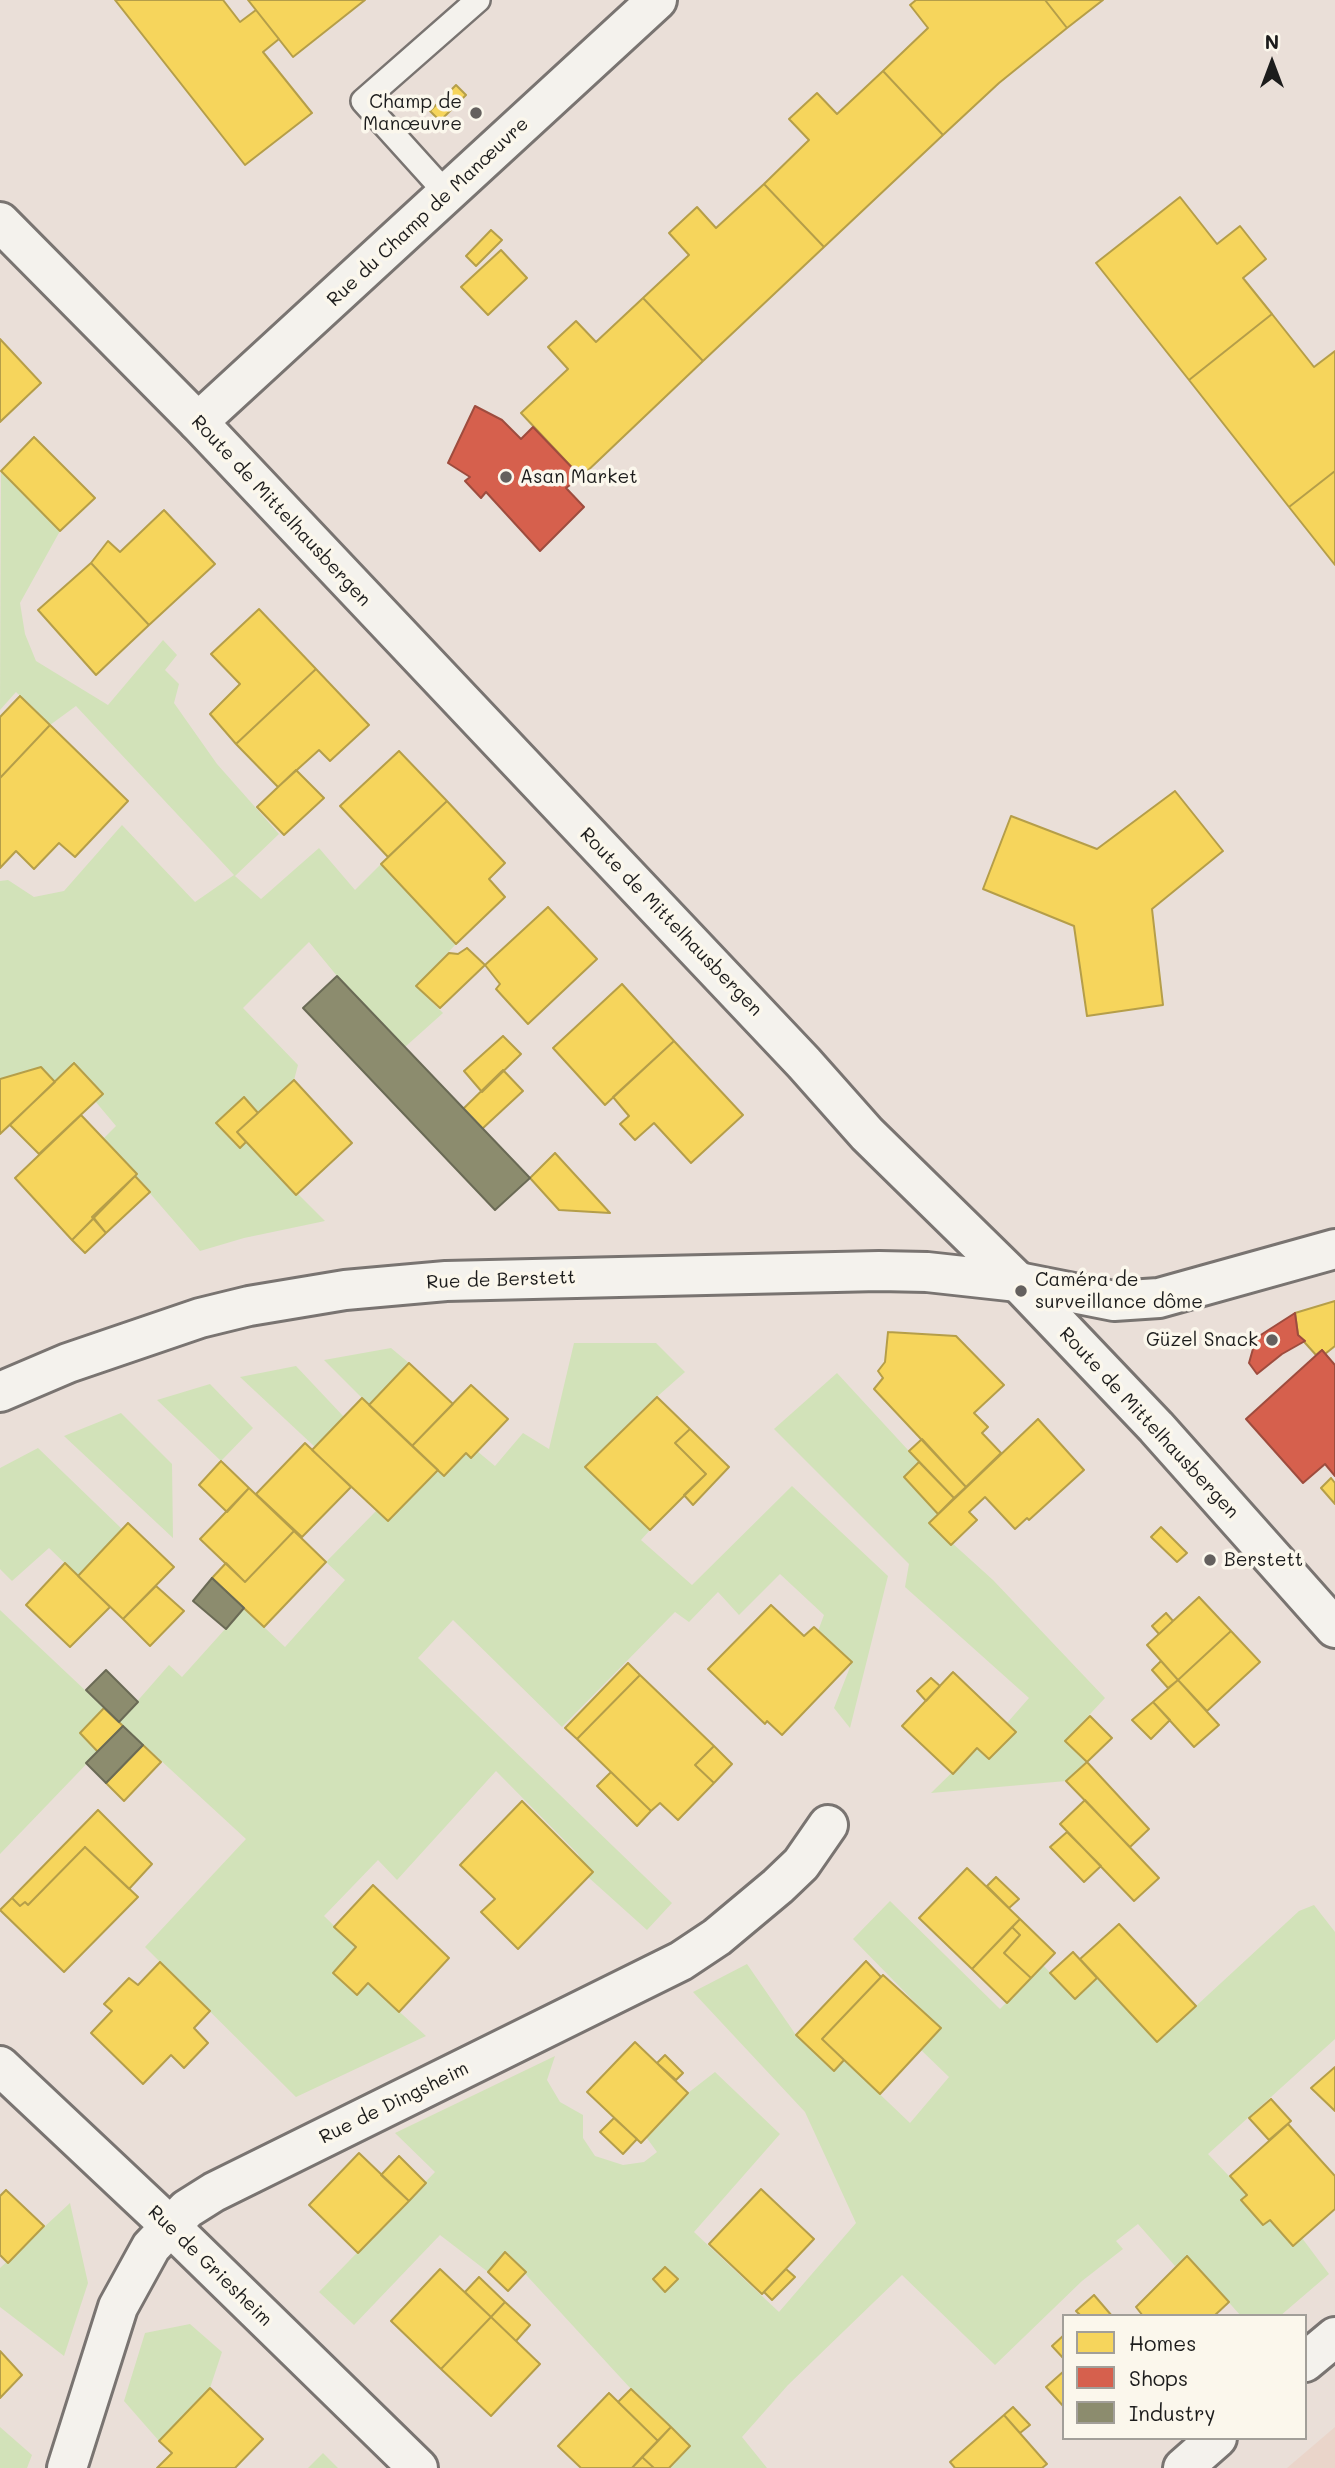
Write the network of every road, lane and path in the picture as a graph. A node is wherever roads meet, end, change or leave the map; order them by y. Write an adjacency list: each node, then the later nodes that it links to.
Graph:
1 (478, 0): 3 (lane)
2 (657, 0): 3 (street, Rue du Champ de Manœuvre)
3 (447, 194): 5 (street, Rue du Champ de Manœuvre)
4 (0, 222): 5 (street, Route de Mittelhausbergen)
5 (198, 422): 7 (street, Route de Mittelhausbergen)
6 (1335, 1249): 7 (street, Rue de Berstett)
7 (1018, 1282): 8 (street, Rue de Berstett); 9 (street, Route de Mittelhausbergen)
8 (0, 1392)
9 (1335, 1628)
10 (828, 1825): 12 (street, Rue de Dingsheim)
11 (0, 2066): 12 (street, Rue de Griesheim)
12 (169, 2225): 16 (street, Rue de Dingsheim); 17 (street, Rue de Griesheim)
13 (1335, 2337): 14 (street)
14 (1307, 2360)
15 (1215, 2440): 18 (street)
16 (67, 2468)
17 (418, 2468)
18 (1183, 2468)

